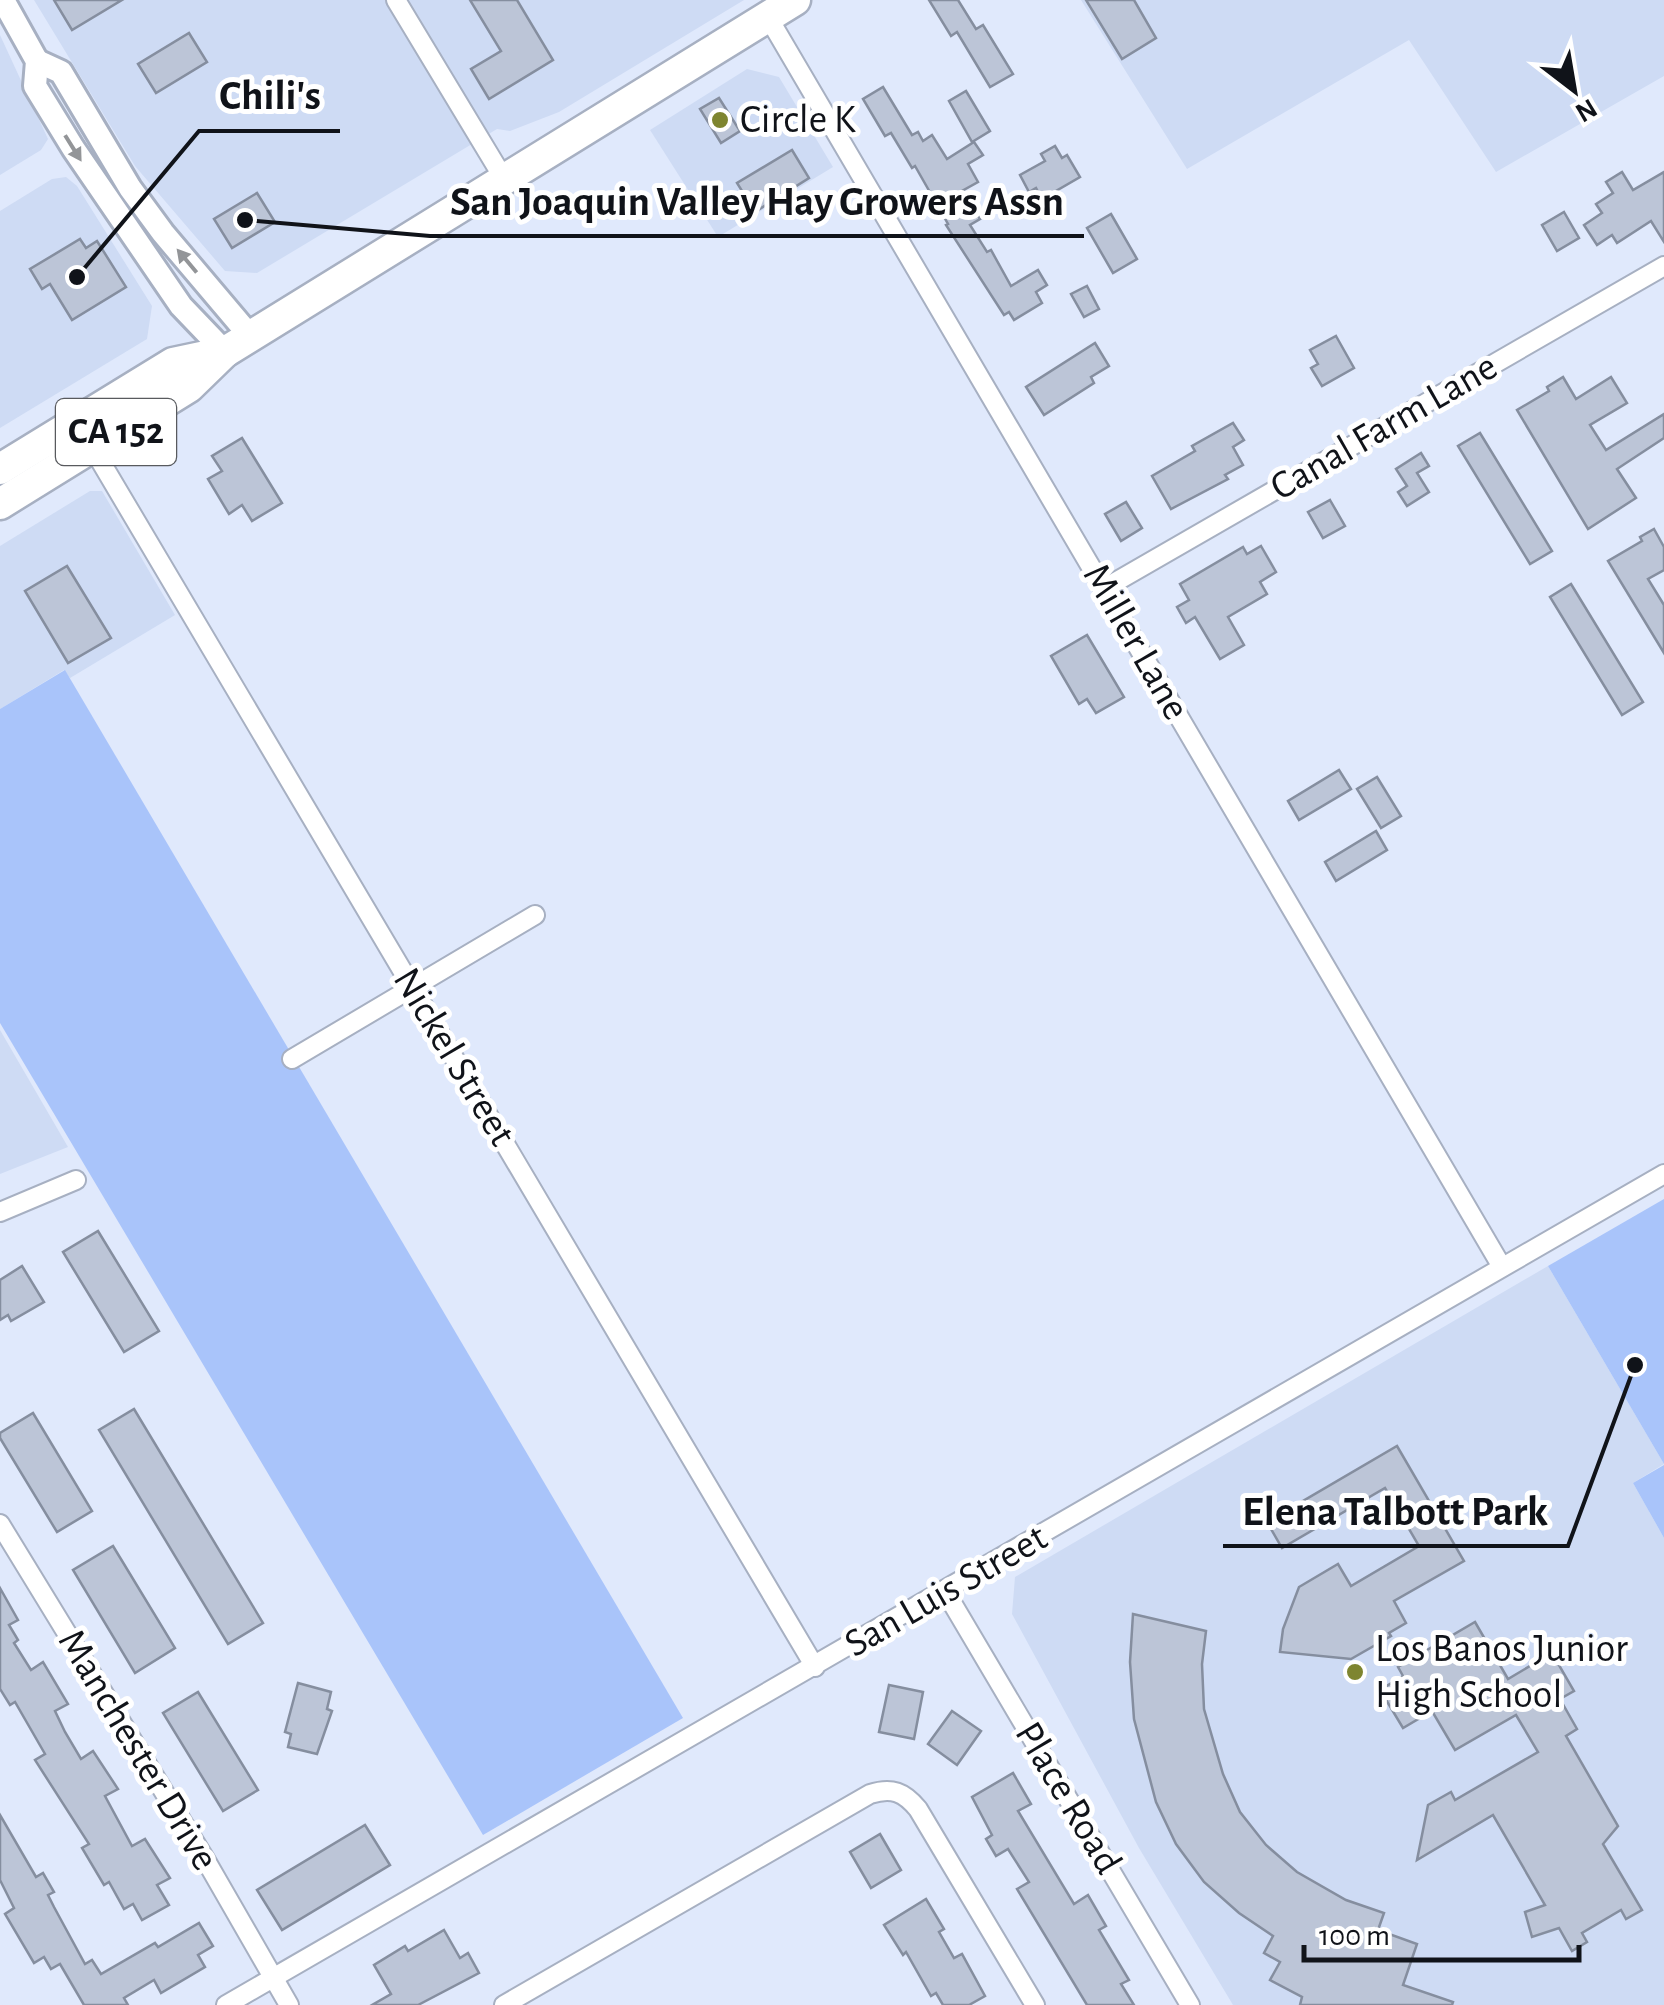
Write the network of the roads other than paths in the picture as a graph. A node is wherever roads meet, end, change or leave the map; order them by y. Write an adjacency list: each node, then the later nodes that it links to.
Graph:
1 (3, 0): 5 (street)
2 (396, 0): 6 (street)
3 (796, 0): 4 (highway, CA 152)
4 (768, 17): 6 (highway, CA 152); 12 (street, Miller Lane)
5 (37, 61): 8 (street, one-way to 5); 8 (street, one-way to 8)
6 (504, 179): 8 (highway, CA 152)
7 (1664, 266): 12 (street, Canal Farm Lane)
8 (238, 344): 9 (highway, CA 152); 10 (highway, CA 152)
9 (92, 447): 11 (highway, CA 152); 14 (street, Nickel Street)
10 (0, 469)
11 (0, 504)
12 (1104, 588): 19 (street, Miller Lane)
13 (534, 915): 14 (street)
14 (413, 988): 15 (street); 22 (street, Nickel Street)
15 (292, 1059)
16 (1664, 1174): 19 (street, San Luis Street)
17 (76, 1180): 18 (street)
18 (0, 1212)
19 (1502, 1267): 21 (street, San Luis Street)
20 (0, 1524): 23 (street, Manchester Drive)
21 (945, 1591): 22 (street, San Luis Street); 28 (street, Place Road)
22 (815, 1667): 23 (street, San Luis Street)
23 (274, 1977): 24 (street, San Luis Street); 25 (street, Manchester Drive)
24 (226, 2005)
25 (289, 2005)
26 (504, 2005): 27 (street)
27 (1035, 2005)
28 (1190, 2005)

